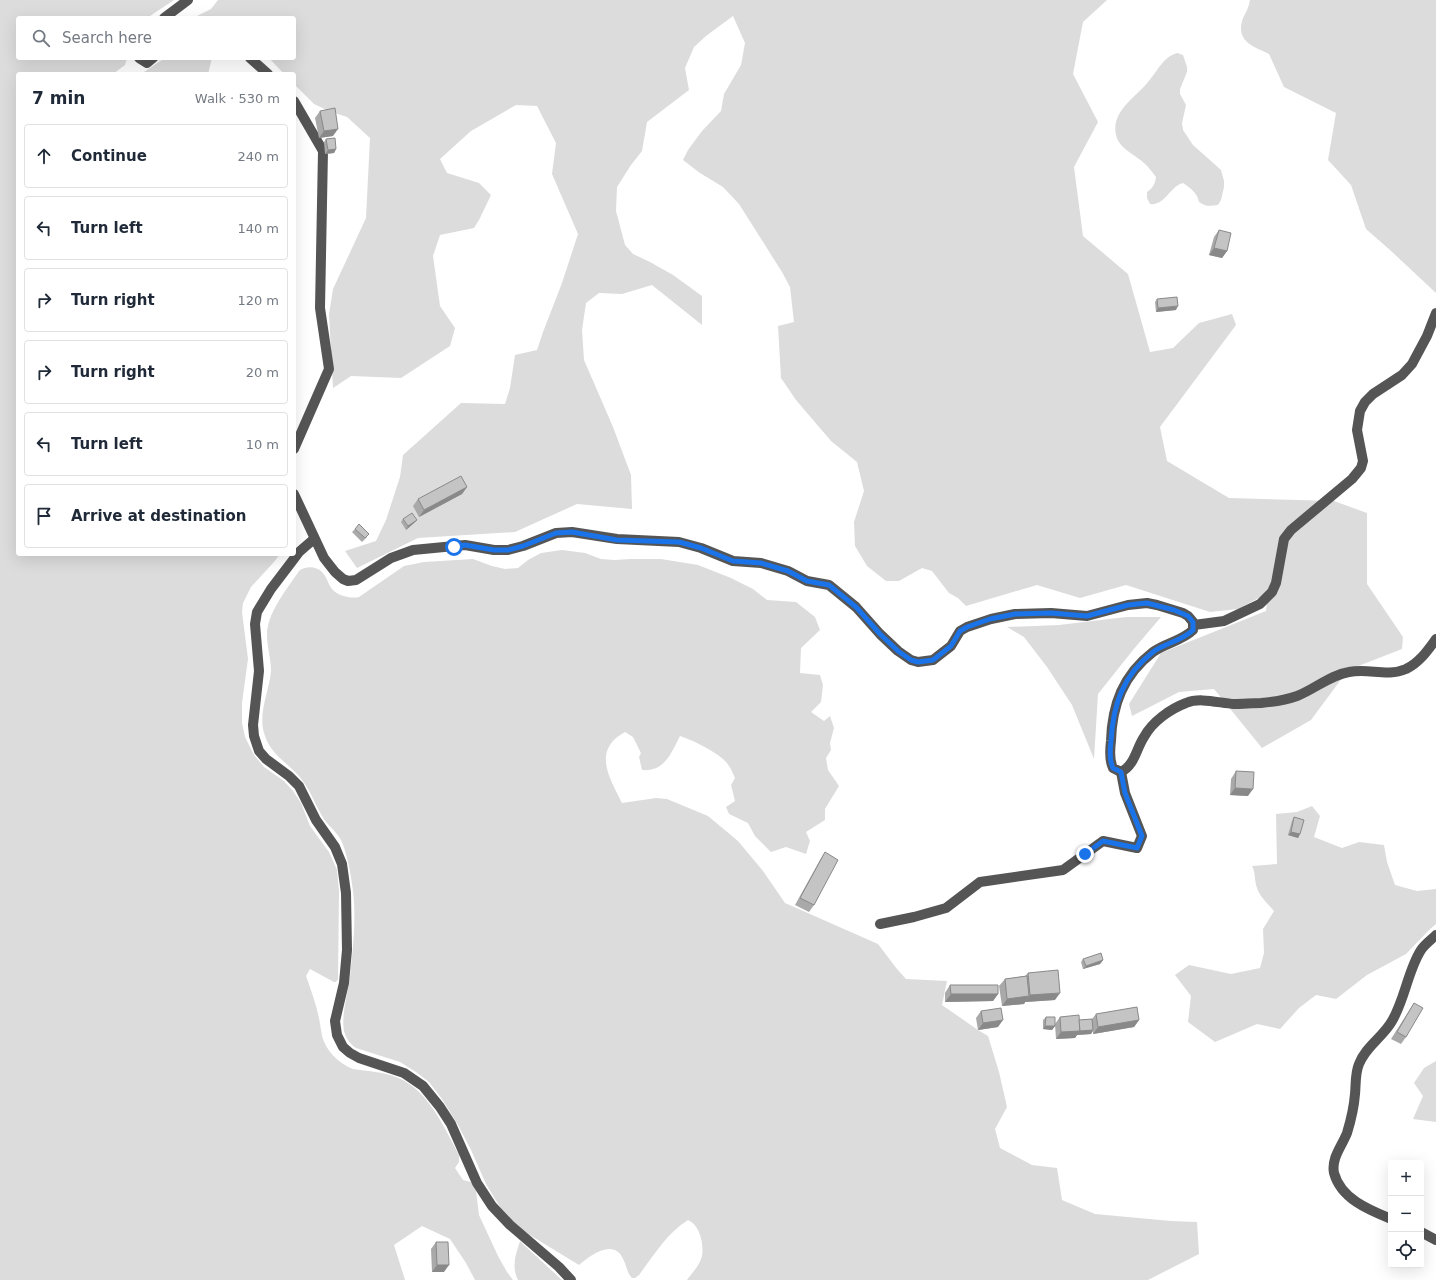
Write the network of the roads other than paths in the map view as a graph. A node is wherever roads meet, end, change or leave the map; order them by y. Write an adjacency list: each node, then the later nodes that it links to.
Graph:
1 (188, 0): 2 (street)
2 (167, 16)
3 (142, 60): 4 (street)
4 (151, 60)
5 (252, 60): 6 (street)
6 (266, 72)
7 (296, 104): 9 (street)
8 (1436, 314): 12 (street)
9 (296, 444)
10 (296, 498): 11 (street)
11 (314, 539): 12 (street); 20 (street)
12 (1194, 625): 14 (street)
13 (1436, 639): 14 (street)
14 (1121, 772): 15 (street)
15 (880, 924)
16 (1436, 935): 17 (street)
17 (1388, 1218)
18 (1424, 1234): 19 (street)
19 (1436, 1240)
20 (571, 1280)

